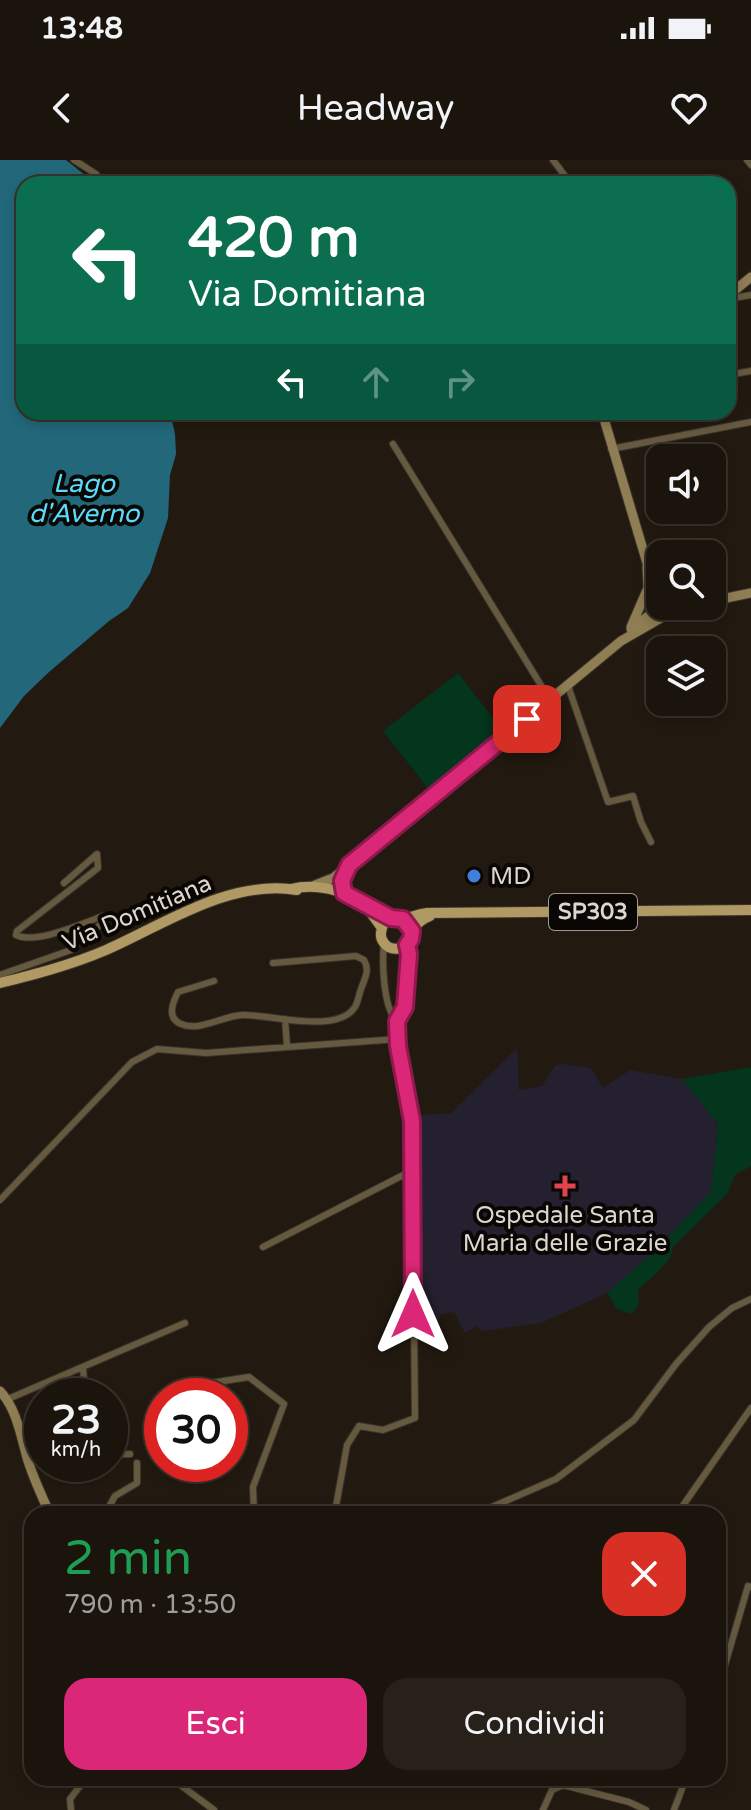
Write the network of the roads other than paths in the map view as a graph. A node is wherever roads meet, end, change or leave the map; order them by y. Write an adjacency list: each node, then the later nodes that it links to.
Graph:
1 (74, 160): 7 (street)
2 (553, 160): 6 (street)
3 (565, 160): 6 (street)
4 (747, 160): 5 (street)
5 (751, 165)
6 (559, 167): 8 (street)
7 (97, 176)
8 (565, 176)
9 (751, 277): 10 (street)
10 (736, 291)
11 (604, 420): 14 (street)
12 (751, 422): 14 (street)
13 (393, 444): 26 (street)
14 (611, 449): 15 (street)
15 (646, 560)
16 (751, 593): 17 (street)
17 (726, 598)
18 (646, 604): 23 (street)
19 (646, 619): 23 (street)
20 (649, 620): 22 (street)
21 (654, 620): 22 (street)
22 (642, 628): 24 (street)
23 (628, 631): 24 (street)
24 (621, 641): 25 (street)
25 (568, 686): 26 (street); 27 (street)
26 (550, 700): 28 (street)
27 (651, 842)
28 (349, 865): 31 (street); 31 (street)
29 (64, 883): 40 (street)
30 (291, 889): 31 (main road, Via Domitiana); 31 (main road, Via Domitiana); 42 (main road, Via Domitiana)
31 (333, 889): 34 (main road, Via Domitiana); 35 (main road, Via Domitiana)
32 (751, 910): 33 (main road, SP303)
33 (435, 914): 34 (main road); 36 (main road)
34 (392, 917): 35 (main road); 36 (main road)
35 (382, 928): 37 (main road)
36 (412, 931): 38 (main road)
37 (384, 943): 38 (main road); 44 (street)
38 (407, 945): 44 (street)
39 (273, 963): 43 (street)
40 (0, 975)
41 (214, 981): 43 (street)
42 (0, 983)
43 (285, 1019): 46 (street)
44 (397, 1021): 45 (street)
45 (398, 1039): 46 (street); 47 (street)
46 (287, 1046): 48 (street)
47 (413, 1170): 49 (street); 62 (street)
48 (0, 1200)
49 (263, 1247)
50 (751, 1299): 63 (street)
51 (185, 1323): 52 (street)
52 (83, 1367): 53 (street); 56 (street)
53 (84, 1378)
54 (243, 1378): 61 (street)
55 (0, 1391): 56 (street)
56 (8, 1399): 59 (street)
57 (751, 1408): 64 (street)
58 (137, 1463): 60 (street)
59 (47, 1506)
60 (109, 1506)
61 (254, 1506)
62 (336, 1506)
63 (494, 1506)
64 (683, 1506)
65 (751, 1587): 66 (street)
66 (726, 1662)
67 (80, 1786): 72 (street)
68 (182, 1786): 73 (street)
69 (561, 1786): 74 (street)
70 (567, 1786): 75 (street)
71 (683, 1786): 76 (street)
72 (71, 1810)
73 (214, 1810)
74 (543, 1810)
75 (646, 1810)
76 (674, 1810)

